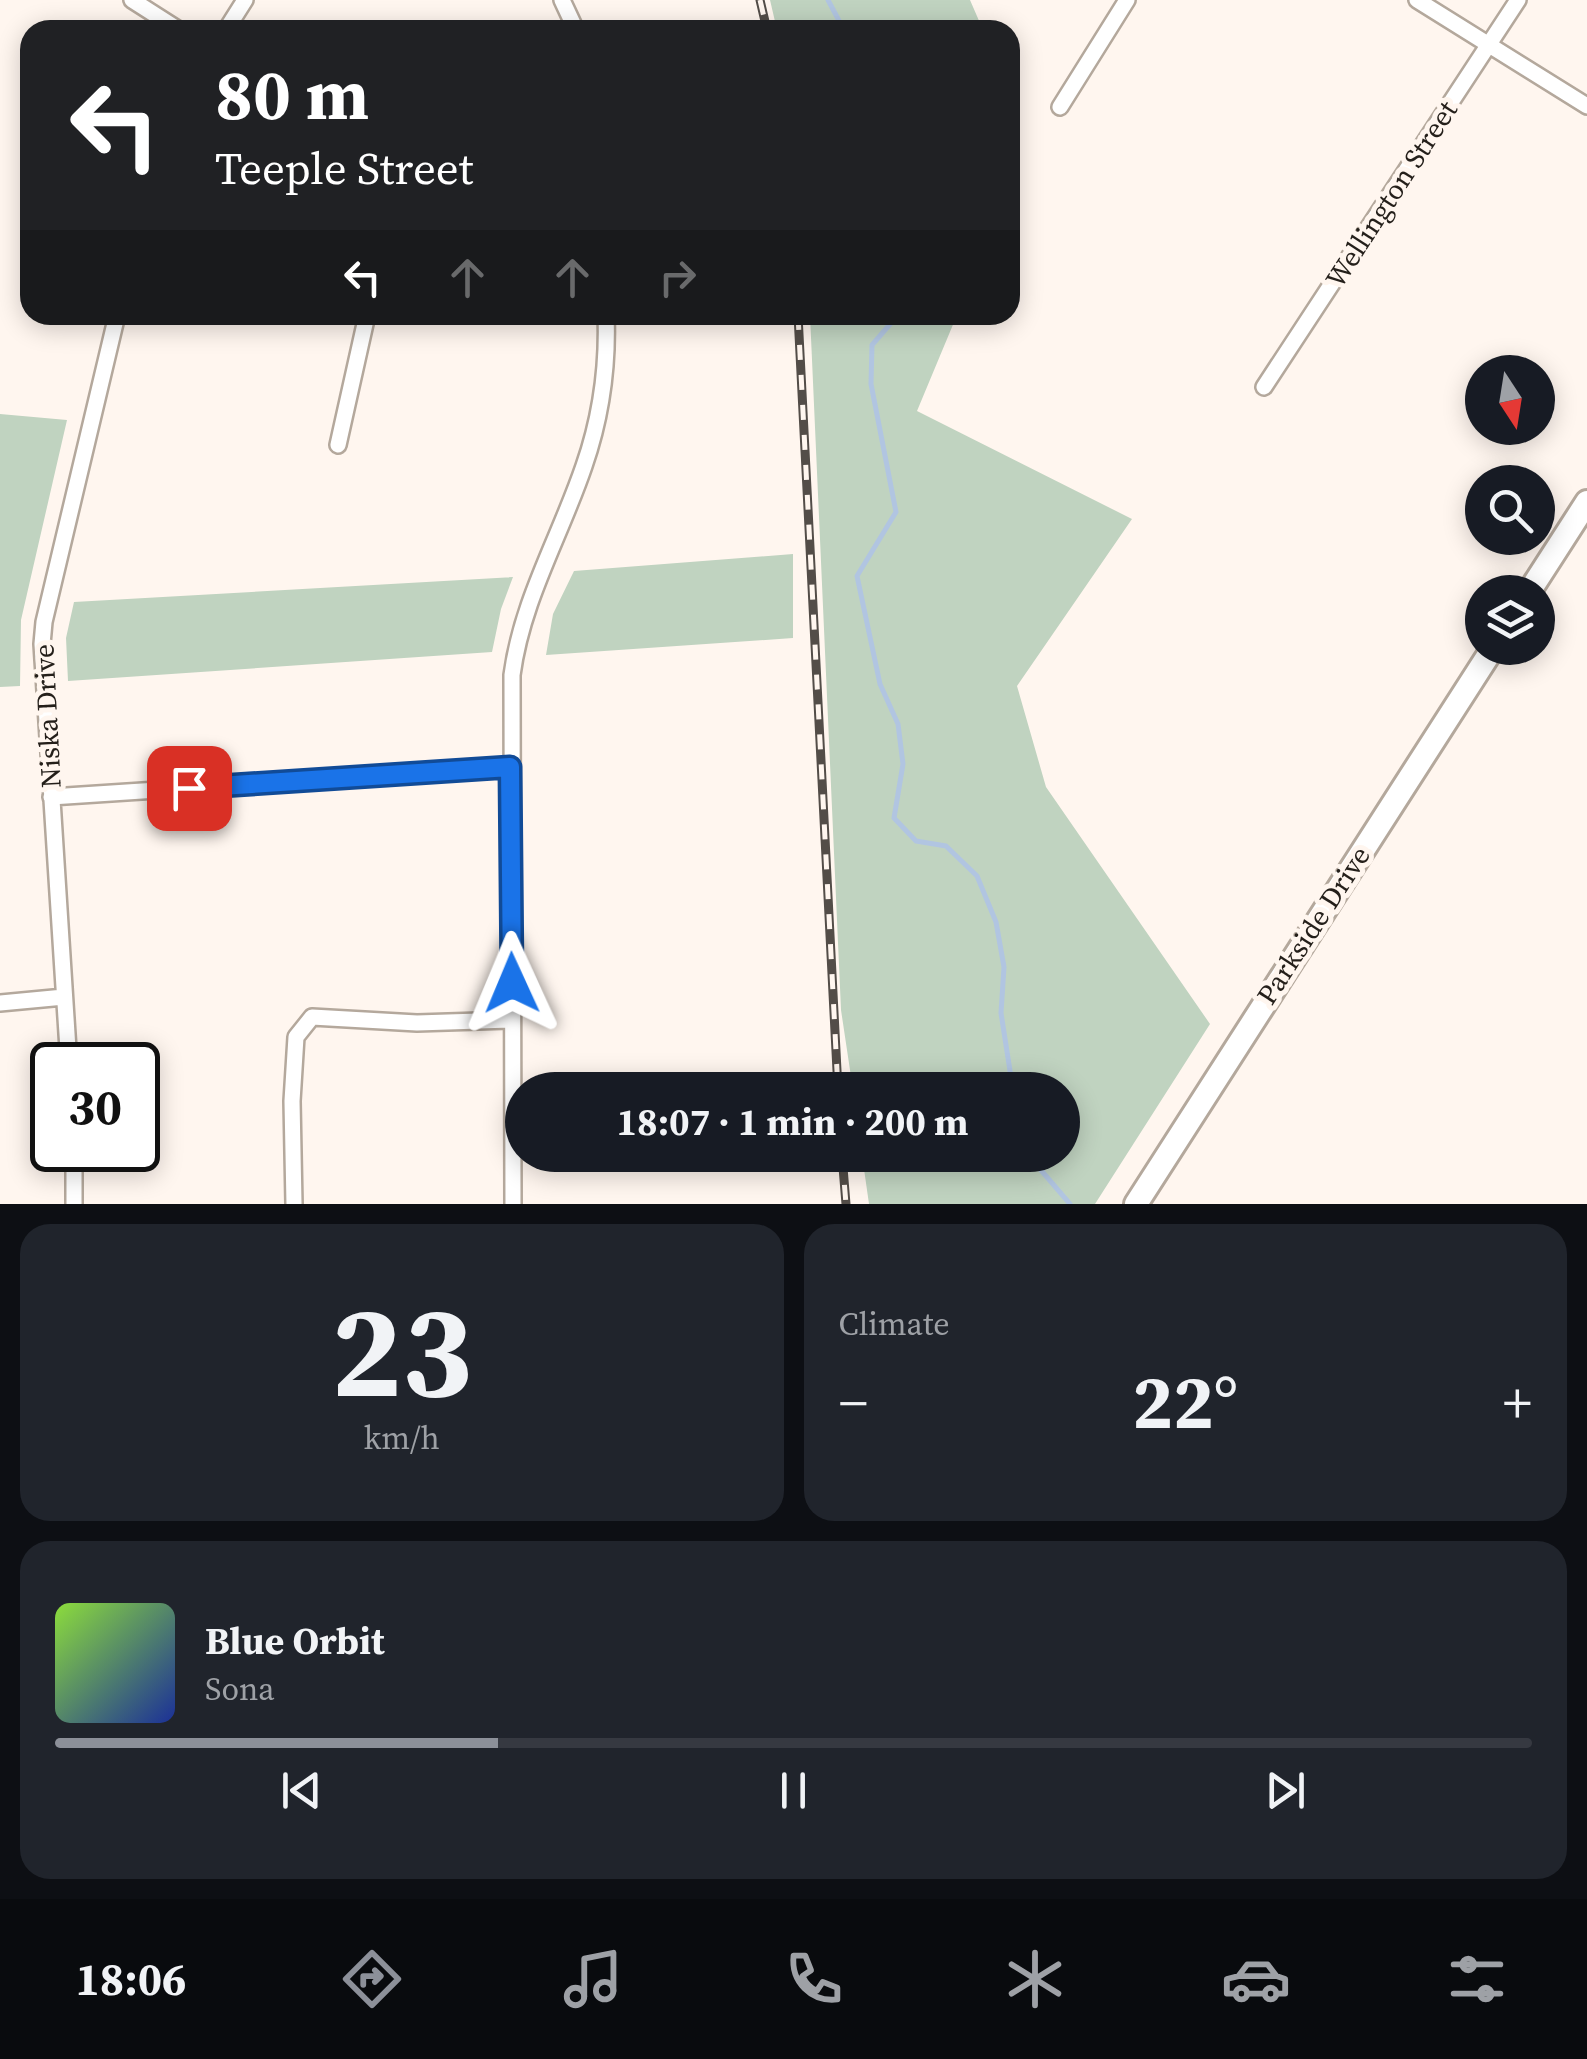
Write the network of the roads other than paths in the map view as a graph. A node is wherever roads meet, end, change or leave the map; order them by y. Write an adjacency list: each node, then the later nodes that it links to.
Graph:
1 (132, 0): 5 (street)
2 (1127, 0): 8 (street)
3 (1417, 0): 6 (street)
4 (1518, 0): 6 (street, Wellington Street)
5 (163, 20)
6 (1489, 46): 7 (street); 12 (street, Wellington Street)
7 (1587, 106)
8 (1060, 107)
9 (115, 325): 18 (street, Niska Drive)
10 (365, 325): 13 (street)
11 (606, 325): 17 (street)
12 (1264, 388)
13 (338, 445)
14 (1587, 502): 15 (main road)
15 (1539, 575)
16 (1482, 665): 27 (main road, Parkside Drive)
17 (510, 767): 18 (street); 21 (street)
18 (52, 797): 19 (street, Niska Drive)
19 (64, 996): 20 (street); 22 (street, Niska Drive)
20 (0, 1003)
21 (512, 1020): 25 (street); 26 (street)
22 (68, 1042)
23 (74, 1172): 24 (street)
24 (74, 1204)
25 (294, 1204)
26 (513, 1204)
27 (1136, 1204)

